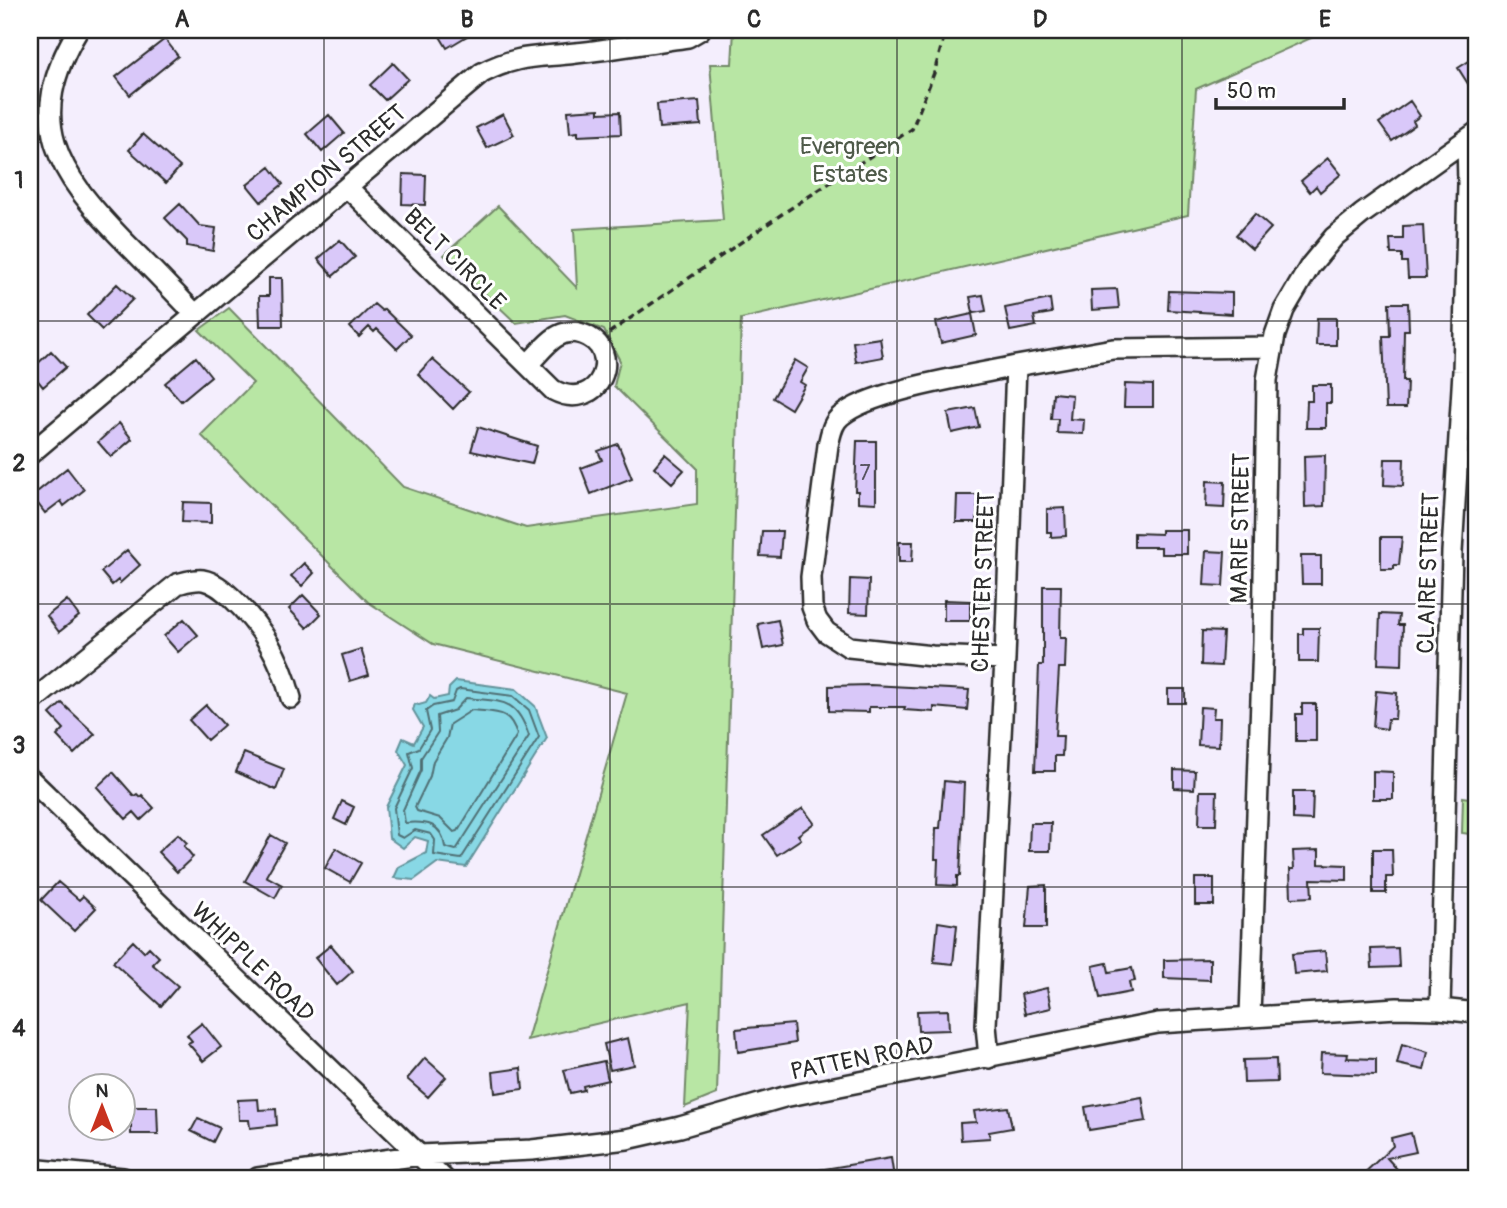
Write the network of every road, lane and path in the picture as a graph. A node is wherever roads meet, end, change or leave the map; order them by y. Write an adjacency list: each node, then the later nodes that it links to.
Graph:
1 (78, 30): 6 (street)
2 (699, 30): 5 (street, CHAMPION STREET)
3 (946, 30): 7 (path)
4 (1472, 136): 8 (street, MARIE STREET); 16 (street, CLAIRE STREET)
5 (348, 188): 6 (street, CHAMPION STREET); 9 (street, BELT CIRCLE)
6 (195, 314): 11 (street, CHAMPION STREET)
7 (596, 342): 9 (street); 9 (street, BELT CIRCLE)
8 (1273, 347): 10 (street); 18 (street, MARIE STREET)
9 (528, 364)
10 (1016, 366): 12 (street, CHESTER STREET); 12 (street)
11 (30, 454)
12 (1005, 659): 19 (street, CHESTER STREET)
13 (291, 698): 14 (street)
14 (30, 703)
15 (30, 779): 20 (street, WHIPPLE ROAD)
16 (1440, 1009): 17 (street, PATTEN ROAD); 18 (street, PATTEN ROAD)
17 (1477, 1013)
18 (1250, 1016): 19 (street, PATTEN ROAD)
19 (989, 1058): 20 (street, PATTEN ROAD)
20 (420, 1155): 23 (street, PATTEN ROAD); 24 (street, WHIPPLE ROAD)
21 (30, 1169): 22 (street)
22 (124, 1178)
23 (258, 1178)
24 (443, 1178)

